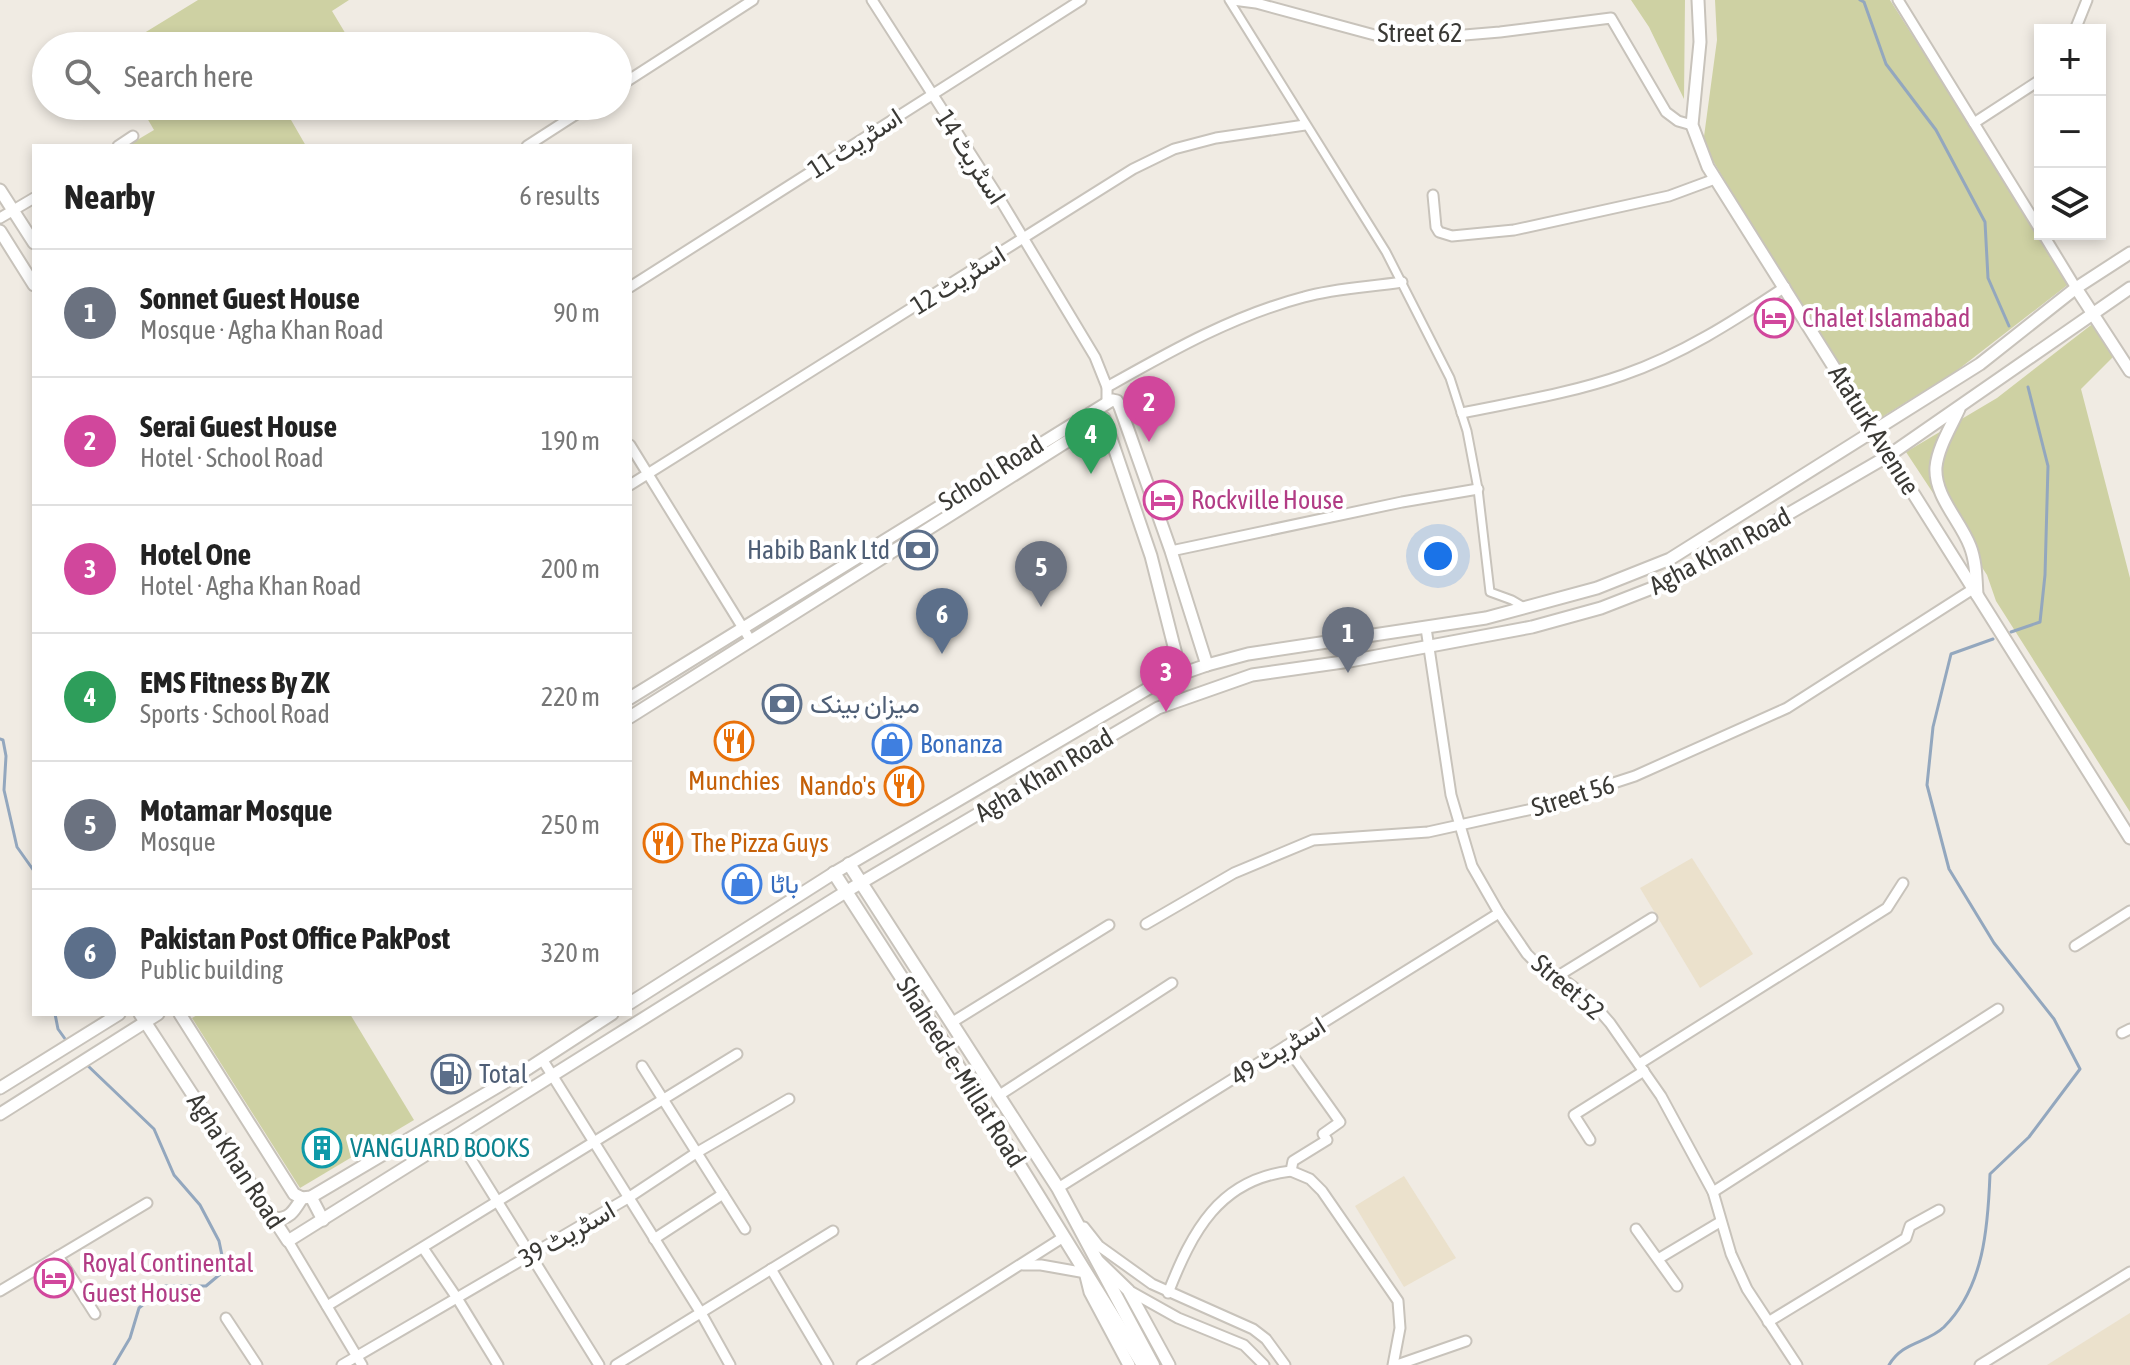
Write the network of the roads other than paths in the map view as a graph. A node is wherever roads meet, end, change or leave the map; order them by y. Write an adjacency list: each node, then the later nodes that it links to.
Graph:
1 (753, 0): 9 (street)
2 (872, 0): 11 (street, اسٹریٹ 14)
3 (1081, 0): 11 (street, اسٹریٹ 11)
4 (1231, 0): 14 (street); 15 (street, Street 62)
5 (1698, 0): 15 (street, Ataturk Avenue)
6 (1898, 0): 13 (street)
7 (2087, 0): 8 (street)
8 (2077, 24)
9 (632, 78)
10 (2034, 84): 13 (street)
11 (930, 94): 27 (street, اسٹریٹ 14); 33 (street, اسٹریٹ 11)
12 (567, 120): 18 (street)
13 (1974, 123): 25 (street)
14 (1305, 125): 27 (street, اسٹریٹ 12); 32 (street)
15 (1692, 125): 19 (street, Ataturk Avenue)
16 (133, 136): 17 (street)
17 (121, 144)
18 (530, 144)
19 (1715, 179): 21 (street); 34 (street, Ataturk Avenue)
20 (0, 190): 23 (street)
21 (1433, 195)
22 (32, 199): 23 (street)
23 (13, 211): 24 (street); 28 (street)
24 (0, 218)
25 (2034, 221)
26 (0, 231): 31 (street)
27 (1022, 239): 39 (street, اسٹریٹ 14); 48 (street, اسٹریٹ 12)
28 (32, 240)
29 (2046, 240): 35 (street)
30 (2130, 253): 35 (street, Agha Khan Road)
31 (32, 282)
32 (1402, 282): 39 (street); 43 (street)
33 (632, 286)
34 (1785, 287): 43 (street); 45 (street, Ataturk Avenue)
35 (2076, 288): 37 (street); 45 (street, Agha Khan Road)
36 (2130, 288): 37 (street, Agha Khan Road)
37 (2091, 313): 38 (street); 42 (street, Agha Khan Road)
38 (2130, 371)
39 (1107, 387): 40 (street, اسٹریٹ 14)
40 (1107, 401): 41 (street); 44 (street); 54 (street, School Road)
41 (1120, 407): 44 (street, School Road); 51 (street)
42 (1959, 409): 47 (street, Agha Khan Road); 52 (street)
43 (1462, 413): 50 (street)
44 (1104, 418): 56 (street, School Road); 59 (street)
45 (1874, 431): 47 (street, Ataturk Avenue); 53 (street, Agha Khan Road)
46 (632, 448): 48 (street)
47 (1888, 456): 52 (street, Ataturk Avenue); 57 (street, Agha Khan Road)
48 (648, 474): 49 (street, اسٹریٹ 12); 54 (street)
49 (632, 484)
50 (1478, 489): 51 (street); 53 (street)
51 (1171, 551): 58 (street)
52 (1975, 593): 64 (street, Street 56); 65 (street, Ataturk Avenue)
53 (1526, 608): 55 (street, Agha Khan Road)
54 (743, 628): 56 (street); 61 (street, School Road)
55 (1426, 628): 57 (street, Street 52); 58 (street, Agha Khan Road)
56 (751, 641): 63 (street, School Road)
57 (1429, 647): 62 (street, Agha Khan Road); 64 (street, Street 52)
58 (1207, 665): 59 (street, Agha Khan Road)
59 (1181, 674): 60 (street, Agha Khan Road)
60 (1148, 688): 62 (street); 66 (street, Agha Khan Road)
61 (632, 697)
62 (1158, 708): 68 (street, Agha Khan Road)
63 (632, 716)
64 (1458, 826): 72 (street, Street 52); 74 (street, Street 56)
65 (2130, 838)
66 (849, 864): 67 (street, Agha Khan Road); 68 (main road, Shaheed-e-Millat Road)
67 (834, 873): 70 (main road, Shaheed-e-Millat Road); 79 (street, Agha Khan Road)
68 (862, 882): 70 (street, Agha Khan Road); 85 (main road, Shaheed-e-Millat Road)
69 (1903, 883): 91 (street)
70 (847, 891): 86 (main road, Shaheed-e-Millat Road); 92 (street, Agha Khan Road)
71 (2130, 911): 76 (street)
72 (1499, 913): 77 (street, Street 52); 87 (street, اسٹریٹ 49)
73 (1652, 918): 77 (street)
74 (1146, 924)
75 (1109, 925): 85 (street)
76 (2075, 946)
77 (1558, 976): 91 (street, Street 52)
78 (1172, 983): 94 (street)
79 (632, 1002)
80 (1998, 1009): 106 (street)
81 (116, 1016): 93 (street)
82 (181, 1016): 108 (street, Agha Khan Road)
83 (143, 1018): 97 (street); 115 (street, Agha Khan Road)
84 (597, 1018): 89 (street, Agha Khan Road)
85 (953, 1026): 86 (main road); 94 (main road, Shaheed-e-Millat Road)
86 (941, 1040): 114 (main road, Shaheed-e-Millat Road)
87 (1286, 1046): 104 (street); 105 (street, اسٹریٹ 49)
88 (737, 1054): 95 (street)
89 (542, 1059): 92 (street); 98 (street, Agha Khan Road)
90 (642, 1066): 95 (street)
91 (1642, 1068): 101 (street); 106 (street, Street 52)
92 (552, 1075): 99 (street, Agha Khan Road); 100 (street)
93 (0, 1088)
94 (998, 1096): 105 (main road, Shaheed-e-Millat Road)
95 (664, 1098): 100 (street); 103 (street)
96 (789, 1099): 103 (street, اسٹریٹ 39)
97 (0, 1114)
98 (427, 1129): 102 (street); 108 (street, Agha Khan Road)
99 (456, 1135): 102 (street, Agha Khan Road); 110 (street)
100 (593, 1140): 109 (street); 110 (street)
101 (1590, 1140)
102 (437, 1147): 116 (street, Agha Khan Road)
103 (696, 1153): 107 (street); 109 (street, اسٹریٹ 39)
104 (1292, 1166): 136 (street); 159 (street)
105 (1058, 1188): 112 (main road, Shaheed-e-Millat Road)
106 (1713, 1192): 117 (street, Street 52)
107 (723, 1194): 118 (street); 122 (street)
108 (306, 1198): 115 (street); 116 (street)
109 (628, 1198): 122 (street); 125 (street, اسٹریٹ 39)
110 (499, 1202): 124 (street); 125 (street)
111 (147, 1203): 126 (street)
112 (1068, 1207): 114 (main road); 128 (main road, Shaheed-e-Millat Road); 136 (street)
113 (1939, 1210): 142 (street)
114 (1048, 1212): 121 (main road, Shaheed-e-Millat Road)
115 (274, 1219): 123 (street, Agha Khan Road)
116 (323, 1220): 123 (street, Agha Khan Road)
117 (1720, 1222): 127 (street); 142 (street, Street 52)
118 (745, 1229)
119 (1636, 1229): 127 (street)
120 (833, 1231): 130 (street)
121 (1062, 1238): 129 (street); 132 (main road, Shaheed-e-Millat Road)
122 (654, 1239): 139 (street)
123 (288, 1241): 138 (street)
124 (423, 1248): 137 (street); 138 (street)
125 (531, 1255): 137 (street, اسٹریٹ 39); 148 (street)
126 (58, 1256): 135 (street); 140 (street)
127 (1658, 1259): 133 (street)
128 (1097, 1260): 134 (street, Shaheed-e-Millat Road); 155 (main road, Shaheed-e-Millat Road)
129 (1023, 1265): 132 (street); 152 (street)
130 (771, 1269): 139 (street); 151 (street)
131 (2130, 1272): 161 (street)
132 (1086, 1273): 153 (street, Shaheed-e-Millat Road); 154 (main road, Shaheed-e-Millat Road)
133 (1677, 1286)
134 (1128, 1290): 156 (street, Shaheed-e-Millat Road); 157 (street)
135 (0, 1291)
136 (1168, 1293): 158 (street)
137 (457, 1298): 144 (street, اسٹریٹ 39); 147 (street)
138 (327, 1306): 144 (street)
139 (701, 1313): 149 (street); 150 (street)
140 (95, 1314)
141 (226, 1318): 145 (street)
142 (1768, 1322): 160 (street, Street 52)
143 (1466, 1341): 159 (street)
144 (360, 1361): 146 (street, اسٹریٹ 39)
145 (257, 1365)
146 (342, 1365)
147 (498, 1365)
148 (599, 1365)
149 (616, 1365)
150 (730, 1365)
151 (828, 1365)
152 (862, 1365)
153 (1129, 1365)
154 (1143, 1365)
155 (1153, 1365)
156 (1169, 1365)
157 (1264, 1365)
158 (1285, 1365)
159 (1395, 1365)
160 (1796, 1365)
161 (1980, 1365)

